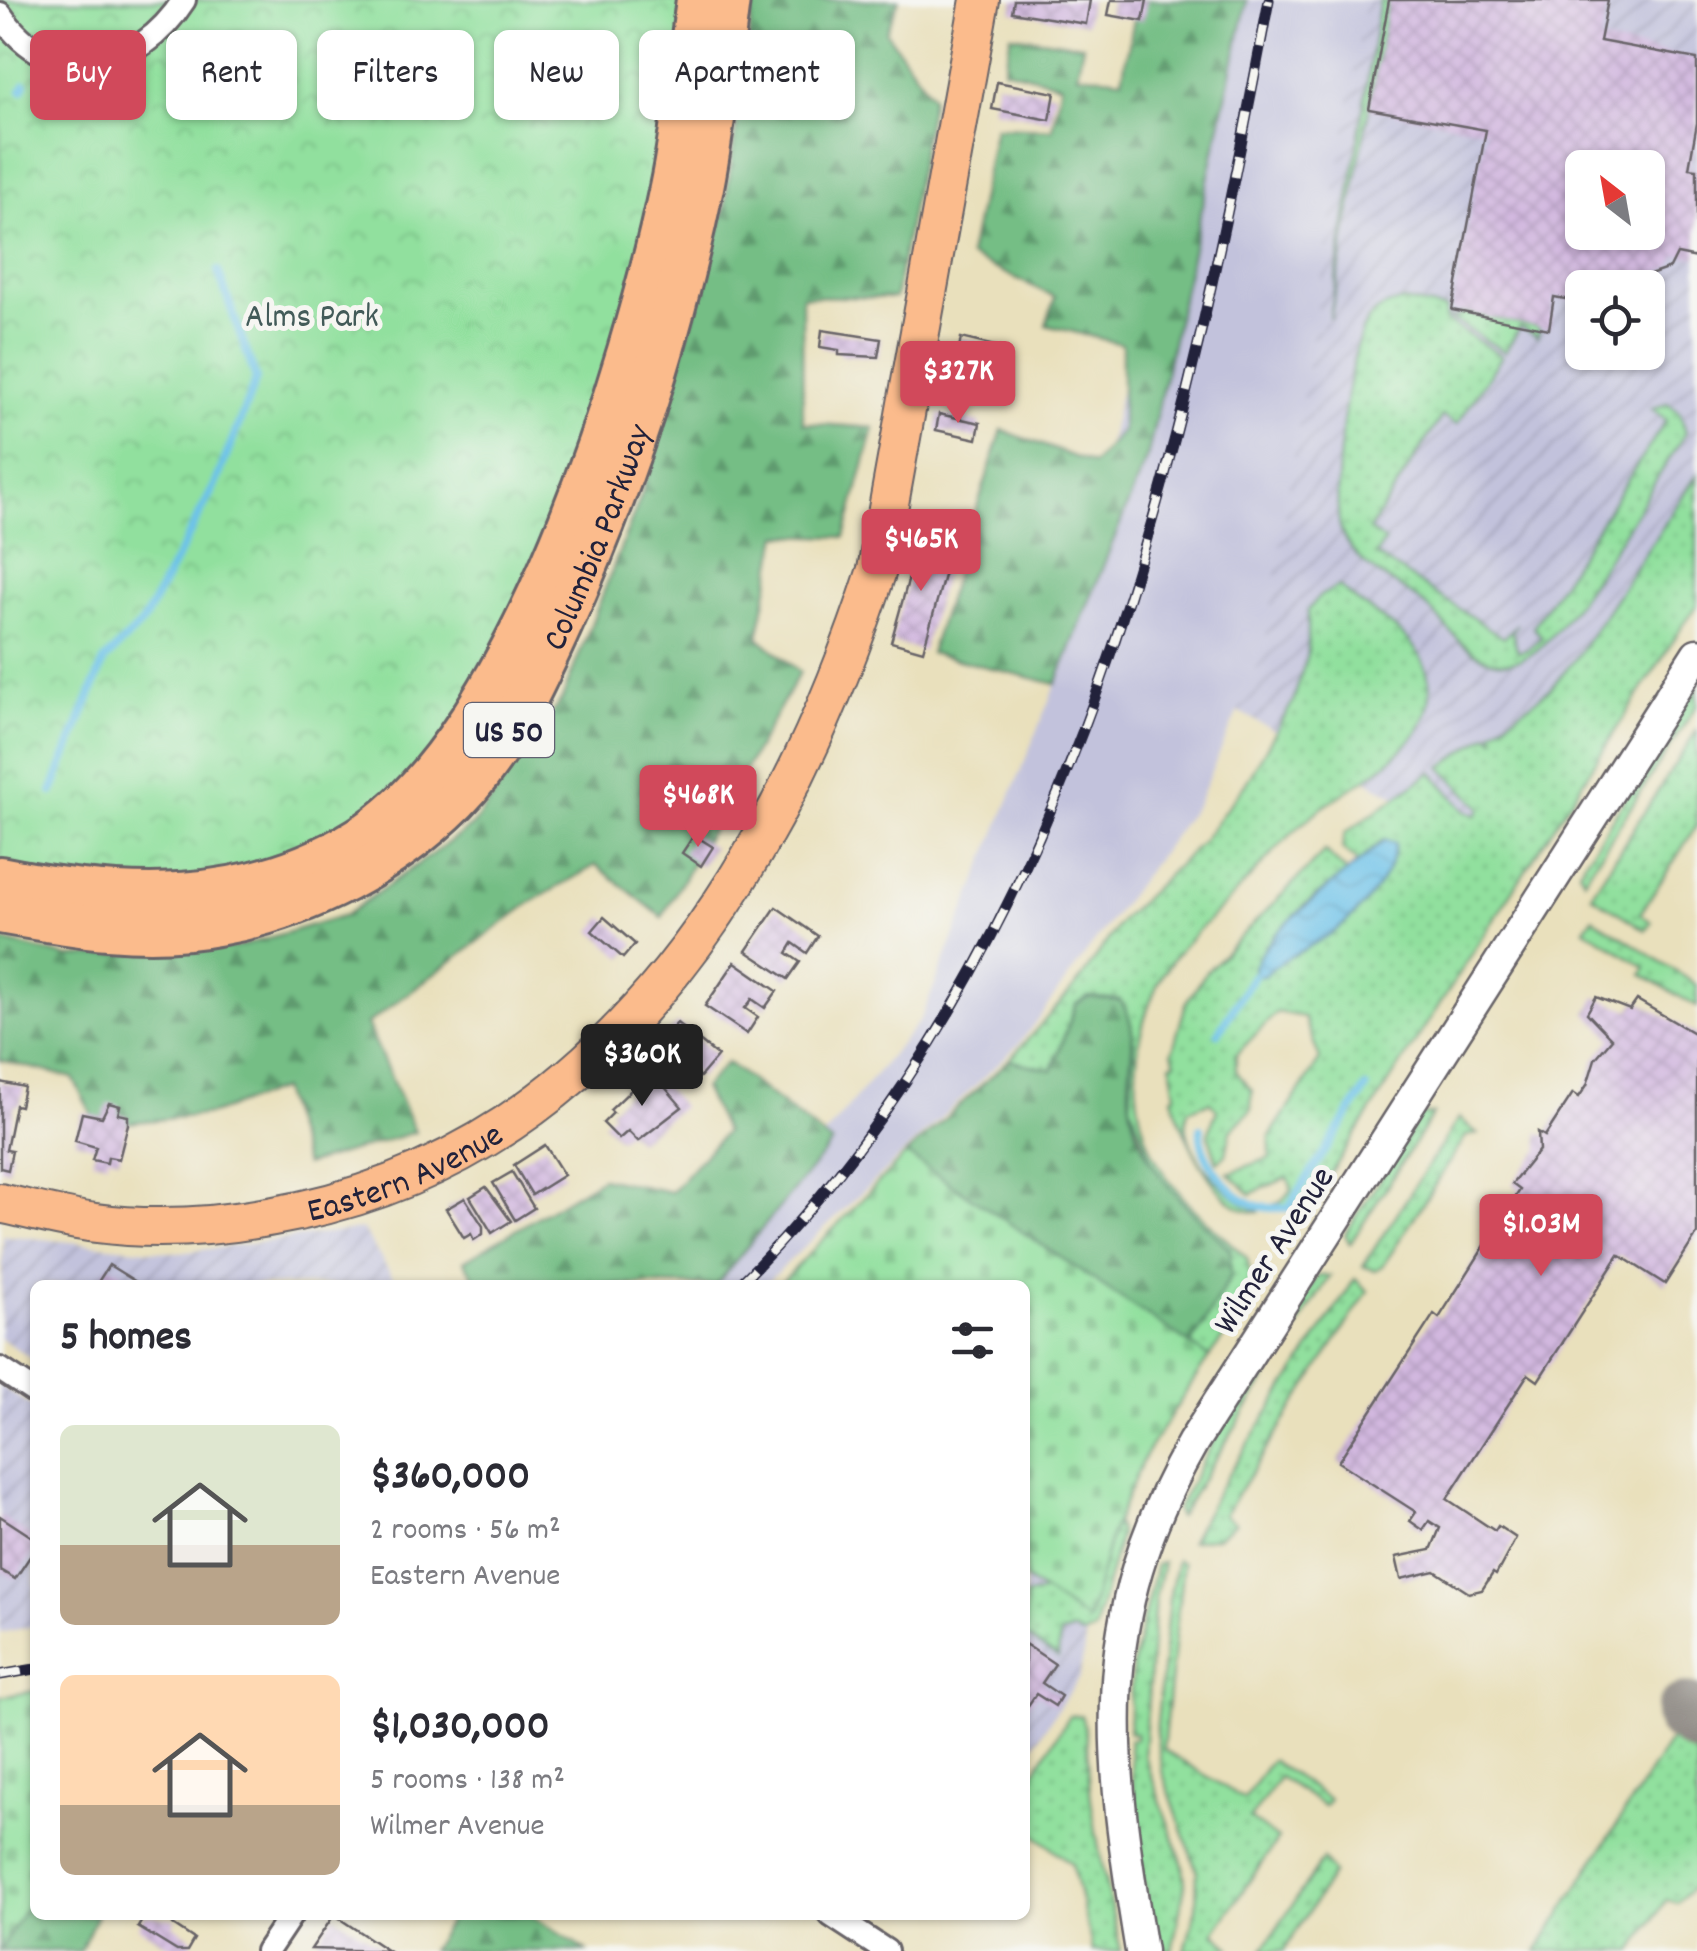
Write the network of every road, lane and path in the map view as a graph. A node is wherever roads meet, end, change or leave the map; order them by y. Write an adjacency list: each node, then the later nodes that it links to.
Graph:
1 (184, 0): 5 (street)
2 (698, 0): 7 (highway, Columbia Parkway / US 50)
3 (728, 0): 8 (highway, Columbia Parkway / US 50)
4 (980, 0): 9 (main road, Eastern Avenue)
5 (0, 14)
6 (1697, 654): 16 (street, Wilmer Avenue)
7 (0, 878)
8 (0, 912)
9 (0, 1203)
10 (0, 1369): 11 (street)
11 (30, 1389)
12 (287, 1920): 14 (street)
13 (839, 1920): 15 (street)
14 (267, 1951)
15 (886, 1951)
16 (1141, 1951)

